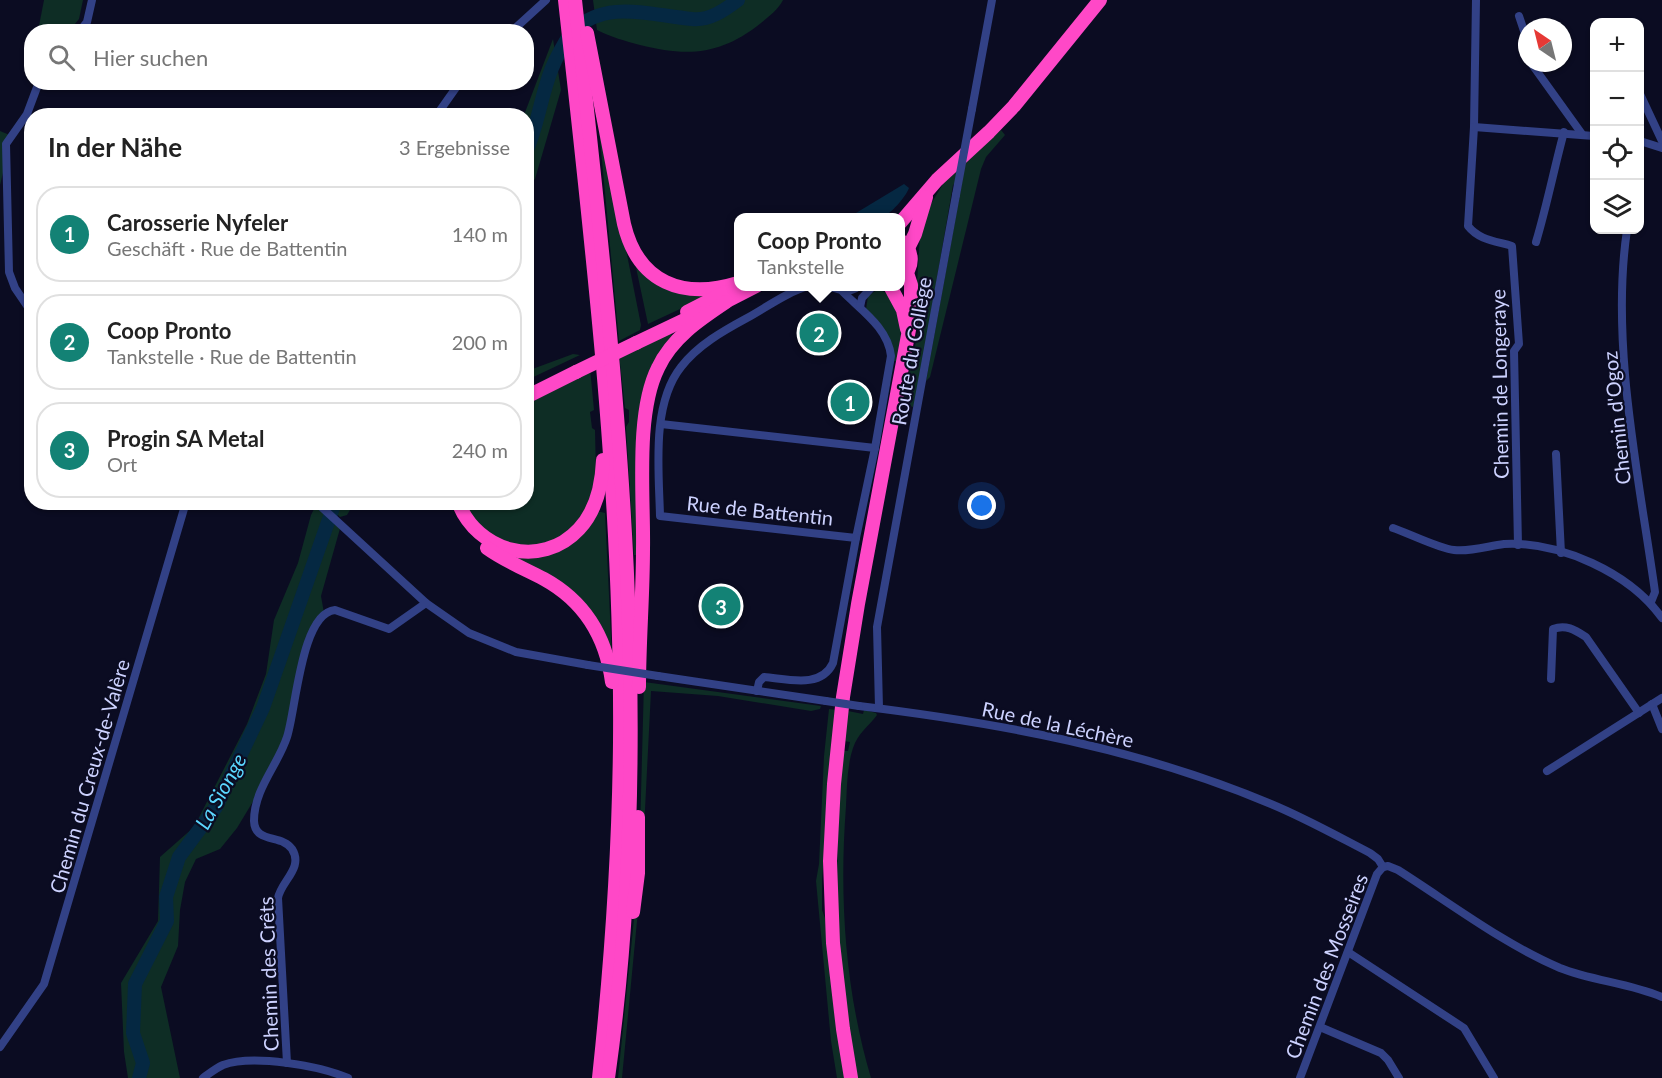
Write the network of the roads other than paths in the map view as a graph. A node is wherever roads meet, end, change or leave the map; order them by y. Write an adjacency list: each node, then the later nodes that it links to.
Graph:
1 (92, 0): 10 (street)
2 (546, 0): 11 (street)
3 (557, 0): 14 (highway)
4 (565, 0): 14 (highway)
5 (575, 0): 12 (highway)
6 (581, 0): 12 (highway)
7 (992, 0): 70 (street, Route du Collège, bridge)
8 (1100, 0): 28 (highway)
9 (1476, 0): 21 (street, Chemin de Longeraye)
10 (85, 24)
11 (520, 24)
12 (586, 54): 36 (highway); 86 (highway)
13 (1537, 72): 23 (street)
14 (569, 73): 58 (highway); 73 (highway)
15 (36, 90): 18 (street)
16 (454, 90): 19 (street)
17 (1644, 103): 25 (street)
18 (29, 108)
19 (442, 108)
20 (24, 118): 44 (street)
21 (1474, 127): 22 (street); 61 (street, Chemin de Longeraye)
22 (1564, 132): 23 (street); 31 (street)
23 (1582, 134): 24 (street)
24 (1590, 135)
25 (1662, 141)
26 (1644, 142): 27 (street)
27 (1662, 148)
28 (928, 190): 29 (highway); 32 (highway)
29 (905, 217)
30 (1626, 234): 63 (street, Chemin d'Ogoz)
31 (1536, 242)
32 (905, 243)
33 (905, 246): 34 (highway)
34 (905, 274)
35 (905, 277): 47 (highway)
36 (734, 285)
37 (734, 286): 48 (highway)
38 (747, 291): 45 (highway)
39 (796, 291): 52 (street, Rue de Battentin)
40 (850, 291): 43 (street)
41 (868, 291): 46 (street)
42 (893, 291): 47 (highway)
43 (843, 292): 46 (street, Rue de Battentin)
44 (24, 301)
45 (726, 302): 48 (highway); 87 (highway)
46 (860, 307): 53 (street, Rue de Battentin)
47 (908, 333): 88 (highway)
48 (635, 340): 49 (highway, bridge)
49 (576, 369): 50 (highway); 51 (highway)
50 (534, 386)
51 (534, 393)
52 (661, 424): 53 (street); 60 (street, Rue de Battentin)
53 (875, 448): 60 (street, Rue de Battentin)
54 (1556, 454): 62 (street)
55 (184, 510): 81 (street, Chemin du Creux-de-Valère)
56 (324, 510): 64 (street, Rue de la Léchère)
57 (455, 510): 73 (highway)
58 (463, 510)
59 (1393, 528): 61 (street)
60 (856, 538): 67 (street)
61 (1518, 545): 62 (street)
62 (1561, 553): 63 (street)
63 (1651, 602): 65 (street)
64 (426, 603): 67 (street, Rue de la Léchère, bridge); 82 (street, Chemin des Crêts)
65 (1662, 618)
66 (1551, 679): 71 (street)
67 (757, 691): 70 (street, Rue de la Léchère, bridge)
68 (1662, 698): 69 (street)
69 (1652, 704): 71 (street); 72 (street)
70 (879, 708): 75 (street, Rue de la Léchère)
71 (1639, 713): 74 (street)
72 (1662, 729)
73 (620, 739): 85 (highway)
74 (1547, 771)
75 (1383, 867): 76 (street, Chemin des Mosseires); 77 (street, Rue de la Léchère)
76 (1348, 952): 80 (street, Chemin des Mosseires); 91 (street)
77 (1645, 991): 78 (street, Rue de la Léchère); 79 (street, Rue de la Léchère)
78 (1662, 991)
79 (1662, 997)
80 (1320, 1027): 89 (street, Chemin des Mosseires); 90 (street)
81 (0, 1047)
82 (287, 1063): 83 (street, Chemin des Crêts); 84 (street, Chemin des Crêts)
83 (203, 1078)
84 (348, 1078)
85 (599, 1078)
86 (608, 1078)
87 (615, 1078)
88 (851, 1078)
89 (1300, 1078)
90 (1399, 1078)
91 (1494, 1078)

